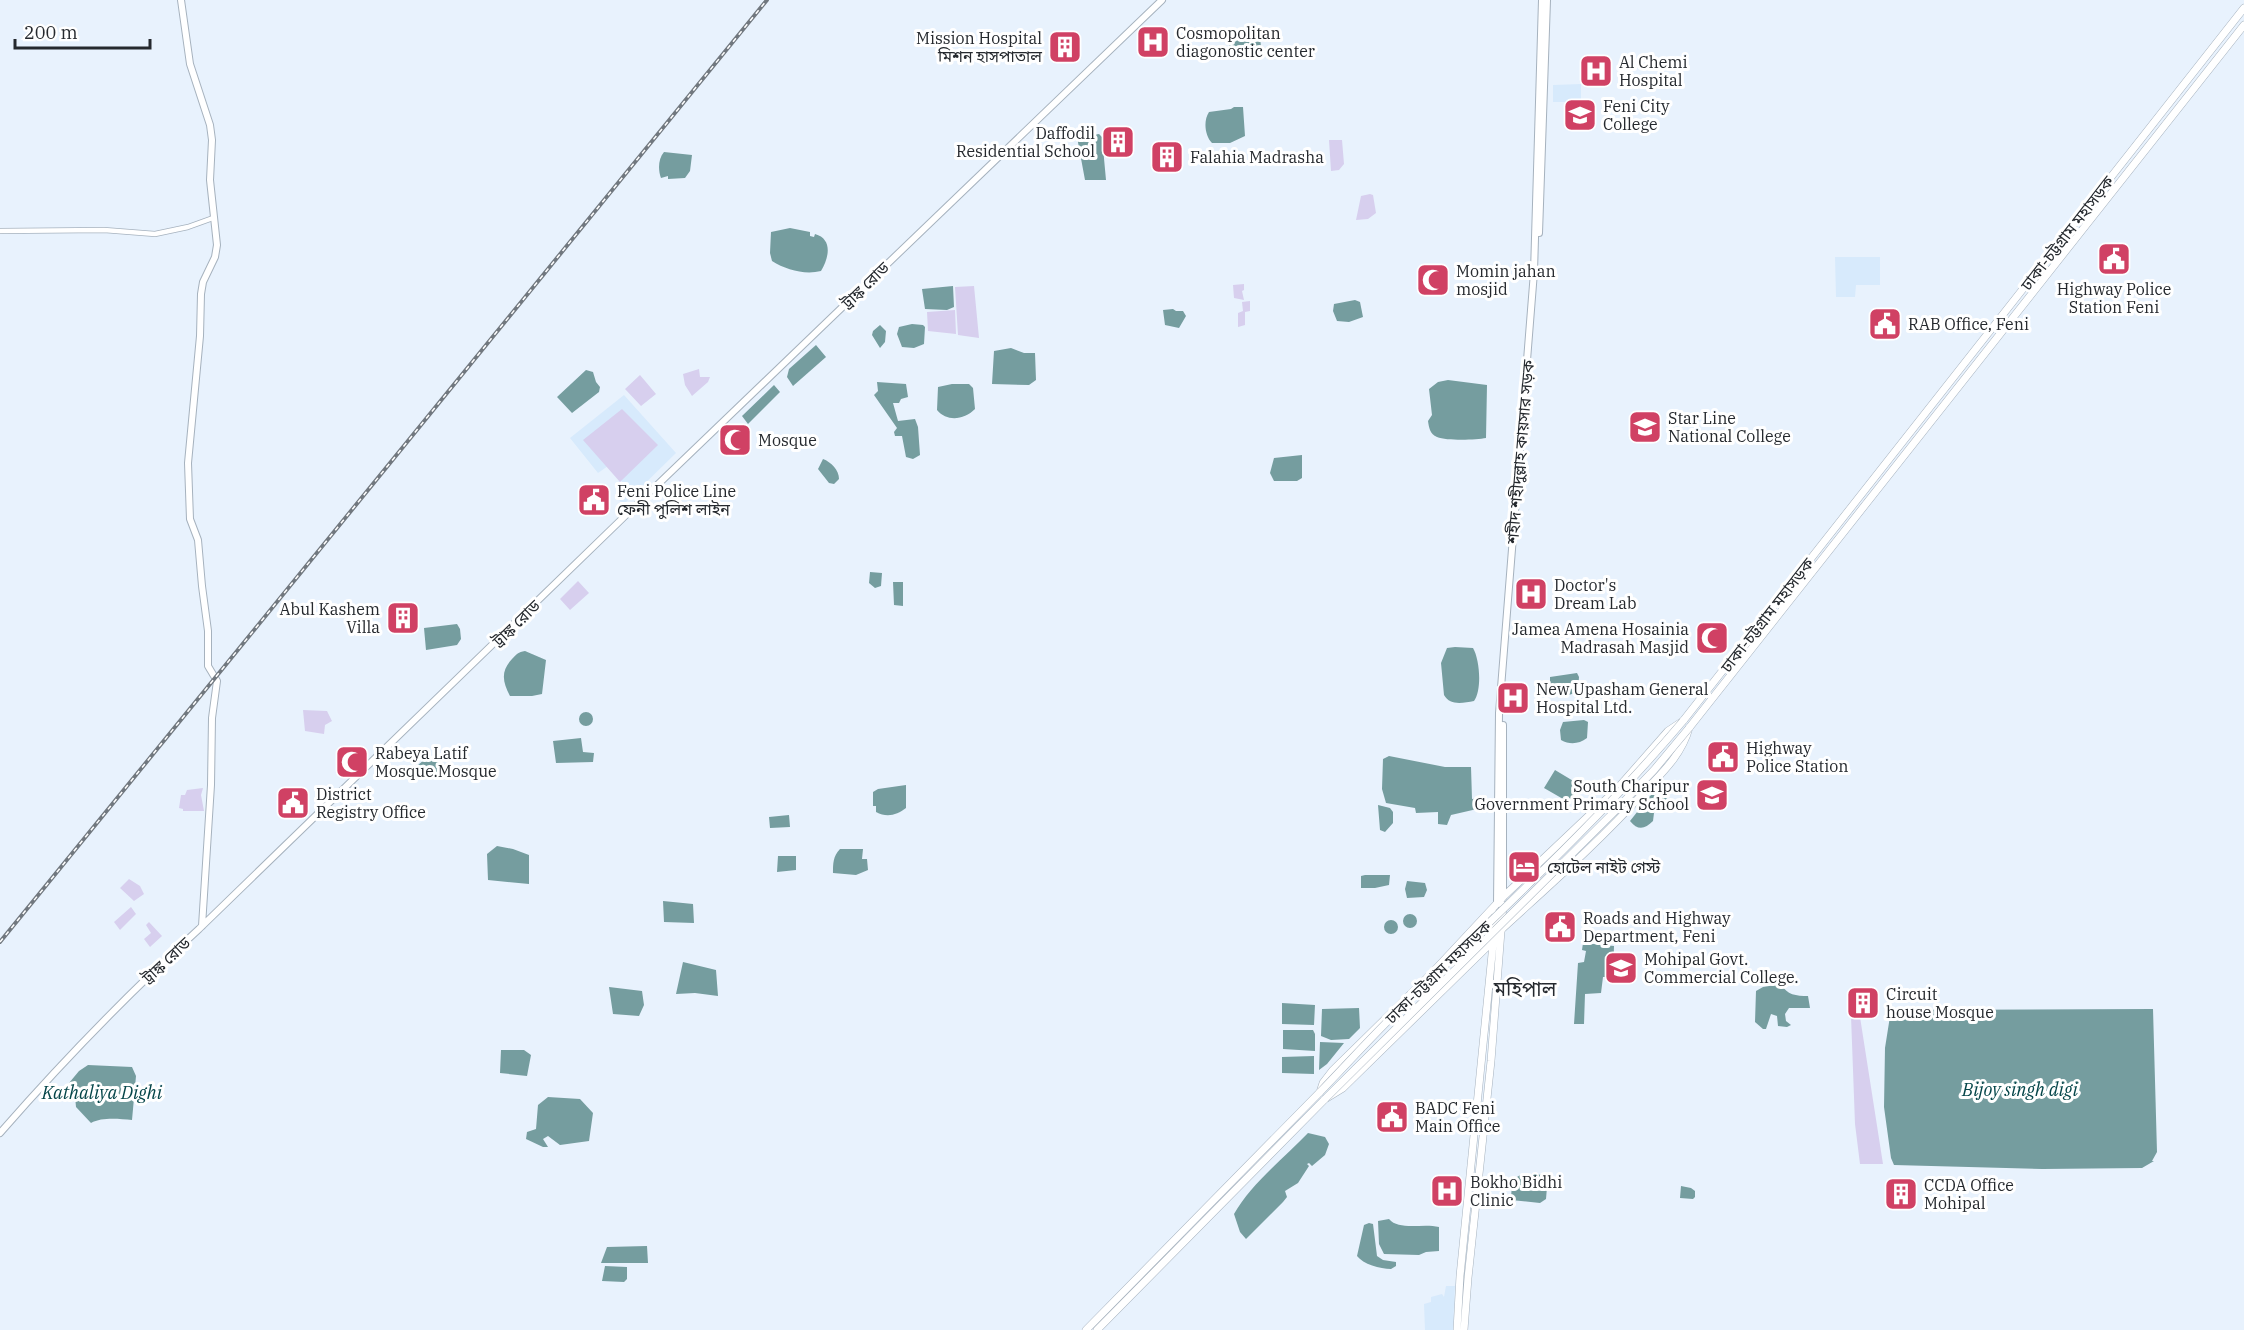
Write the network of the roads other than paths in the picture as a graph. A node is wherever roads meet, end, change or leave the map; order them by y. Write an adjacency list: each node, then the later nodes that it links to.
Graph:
1 (181, 0): 9 (main road)
2 (1157, 0): 8 (main road, ট্রাঙ্ক রোড)
3 (1162, 0): 8 (main road, ট্রাঙ্ক রোড)
4 (1542, 0): 14 (main road, শহীদ শহীদুল্লাহ কায়সার সড়ক)
5 (1547, 0): 13 (main road, শহীদ শহীদুল্লাহ কায়সার সড়ক)
6 (2244, 8): 11 (highway, ঢাকা-চট্টগ্রাম মহাসড়ক)
7 (2244, 25): 12 (highway, ঢাকা-চট্টগ্রাম মহাসড়ক)
8 (1038, 119): 15 (main road, ট্রাঙ্ক রোড)
9 (213, 218): 10 (street); 15 (main road)
10 (0, 231)
11 (1683, 721): 13 (highway); 18 (highway, ঢাকা-চট্টগ্রাম মহাসড়ক, bridge)
12 (1689, 728): 16 (highway); 19 (highway, ঢাকা-চট্টগ্রাম মহাসড়ক, bridge)
13 (1503, 897): 14 (highway); 16 (highway)
14 (1497, 904): 17 (highway); 18 (highway)
15 (202, 926): 20 (main road, ট্রাঙ্ক রোড)
16 (1503, 928): 17 (highway); 24 (highway)
17 (1493, 939): 19 (highway); 23 (highway)
18 (1320, 1092): 21 (highway, ঢাকা-চট্টগ্রাম মহাসড়ক)
19 (1325, 1099): 22 (highway, ঢাকা-চট্টগ্রাম মহাসড়ক)
20 (0, 1133)
21 (1086, 1330)
22 (1097, 1330)
23 (1456, 1330)
24 (1464, 1330)

